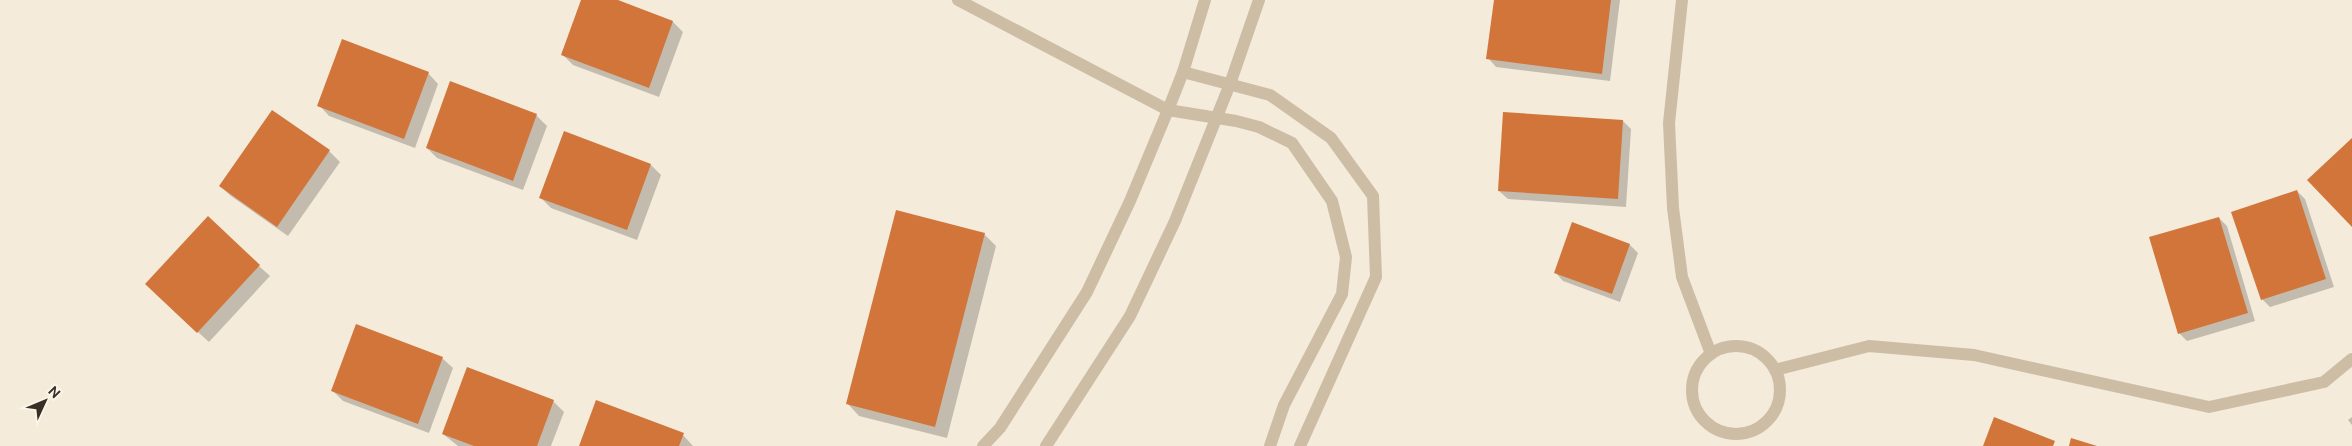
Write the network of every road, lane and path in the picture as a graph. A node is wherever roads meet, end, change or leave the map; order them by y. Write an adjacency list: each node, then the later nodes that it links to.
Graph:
1 (958, 0): 7 (street)
2 (1205, 0): 5 (street)
3 (1260, 0): 6 (street)
4 (1682, 0): 9 (street)
5 (1183, 72): 6 (street); 7 (street)
6 (1230, 84): 8 (street); 16 (street)
7 (1168, 110): 8 (street); 13 (street)
8 (1216, 118): 14 (street); 15 (street)
9 (1711, 354): 11 (street); 12 (street)
10 (2352, 359): 11 (street)
11 (1775, 370): 12 (street)
12 (1722, 433): 17 (street)
13 (983, 446)
14 (1046, 446)
15 (1270, 446)
16 (1300, 446)
17 (1719, 446)

